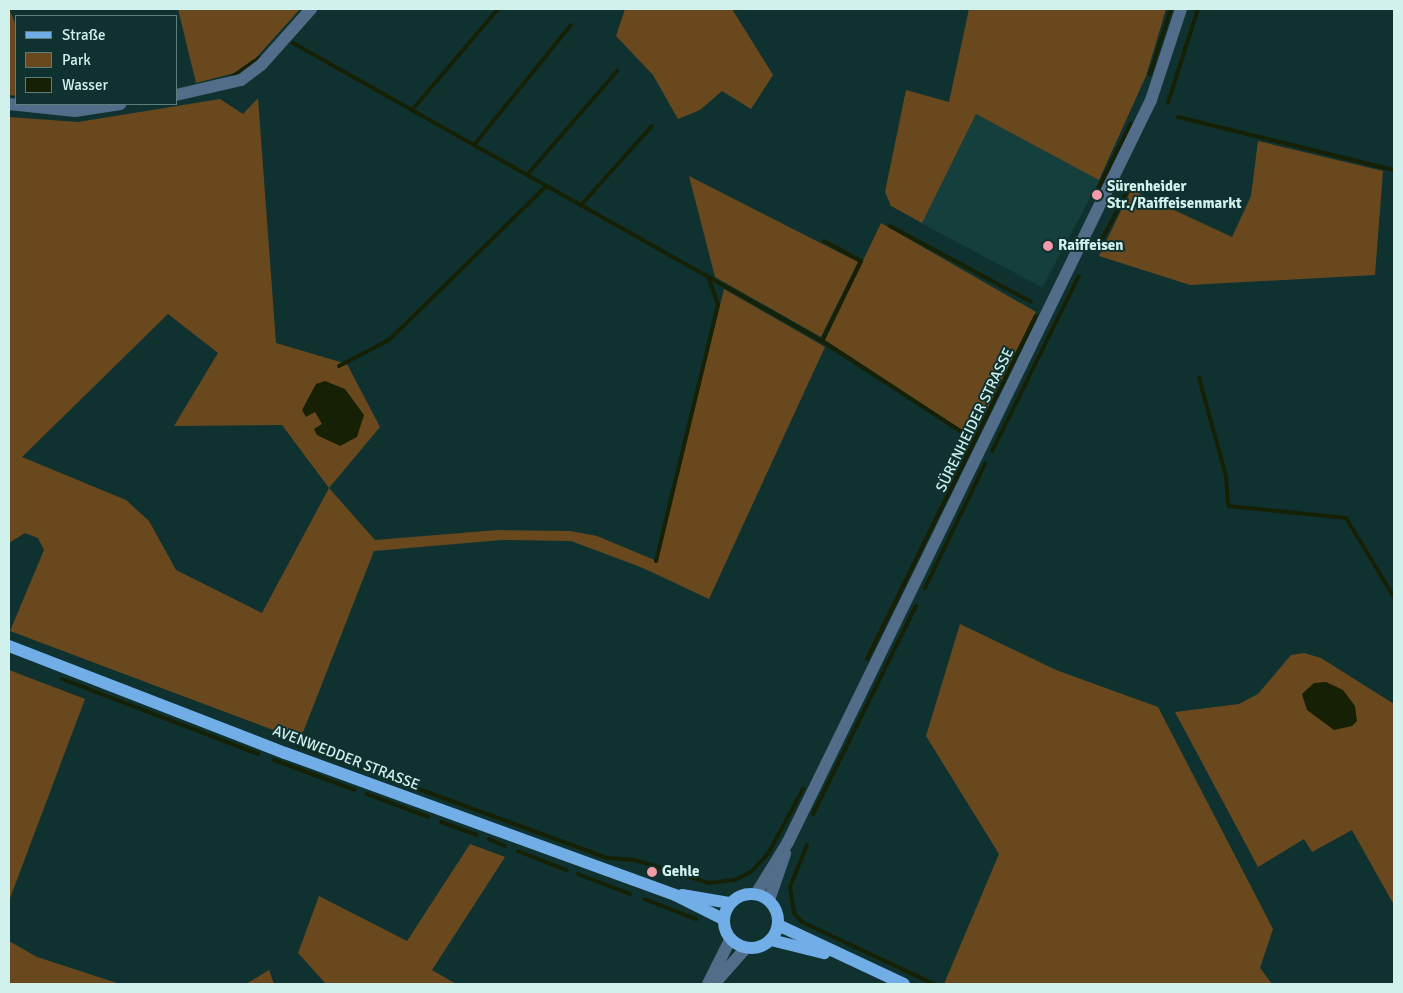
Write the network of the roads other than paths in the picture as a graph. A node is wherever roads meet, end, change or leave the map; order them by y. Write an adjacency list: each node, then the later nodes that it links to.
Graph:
1 (311, 9): 3 (street)
2 (1181, 9): 7 (street, SÜRENHEIDER STRASSE)
3 (178, 95)
4 (18, 105): 5 (street)
5 (114, 105)
6 (9, 646): 9 (main road, AVENWEDDER STRASSE)
7 (788, 842): 8 (street, SÜRENHEIDER STRASSE); 10 (street, SÜRENHEIDER STRASSE)
8 (756, 894): 10 (main road); 11 (main road)
9 (674, 895): 11 (main road, AVENWEDDER STRASSE); 12 (main road, AVENWEDDER STRASSE)
10 (769, 900): 13 (main road)
11 (730, 904): 12 (main road)
12 (724, 919): 14 (main road)
13 (778, 925): 15 (main road); 17 (main road)
14 (730, 940): 16 (main road); 18 (street)
15 (771, 940): 16 (main road); 17 (main road)
16 (746, 948): 19 (street)
17 (843, 958): 20 (main road)
18 (708, 984)
19 (714, 984)
20 (904, 984)

